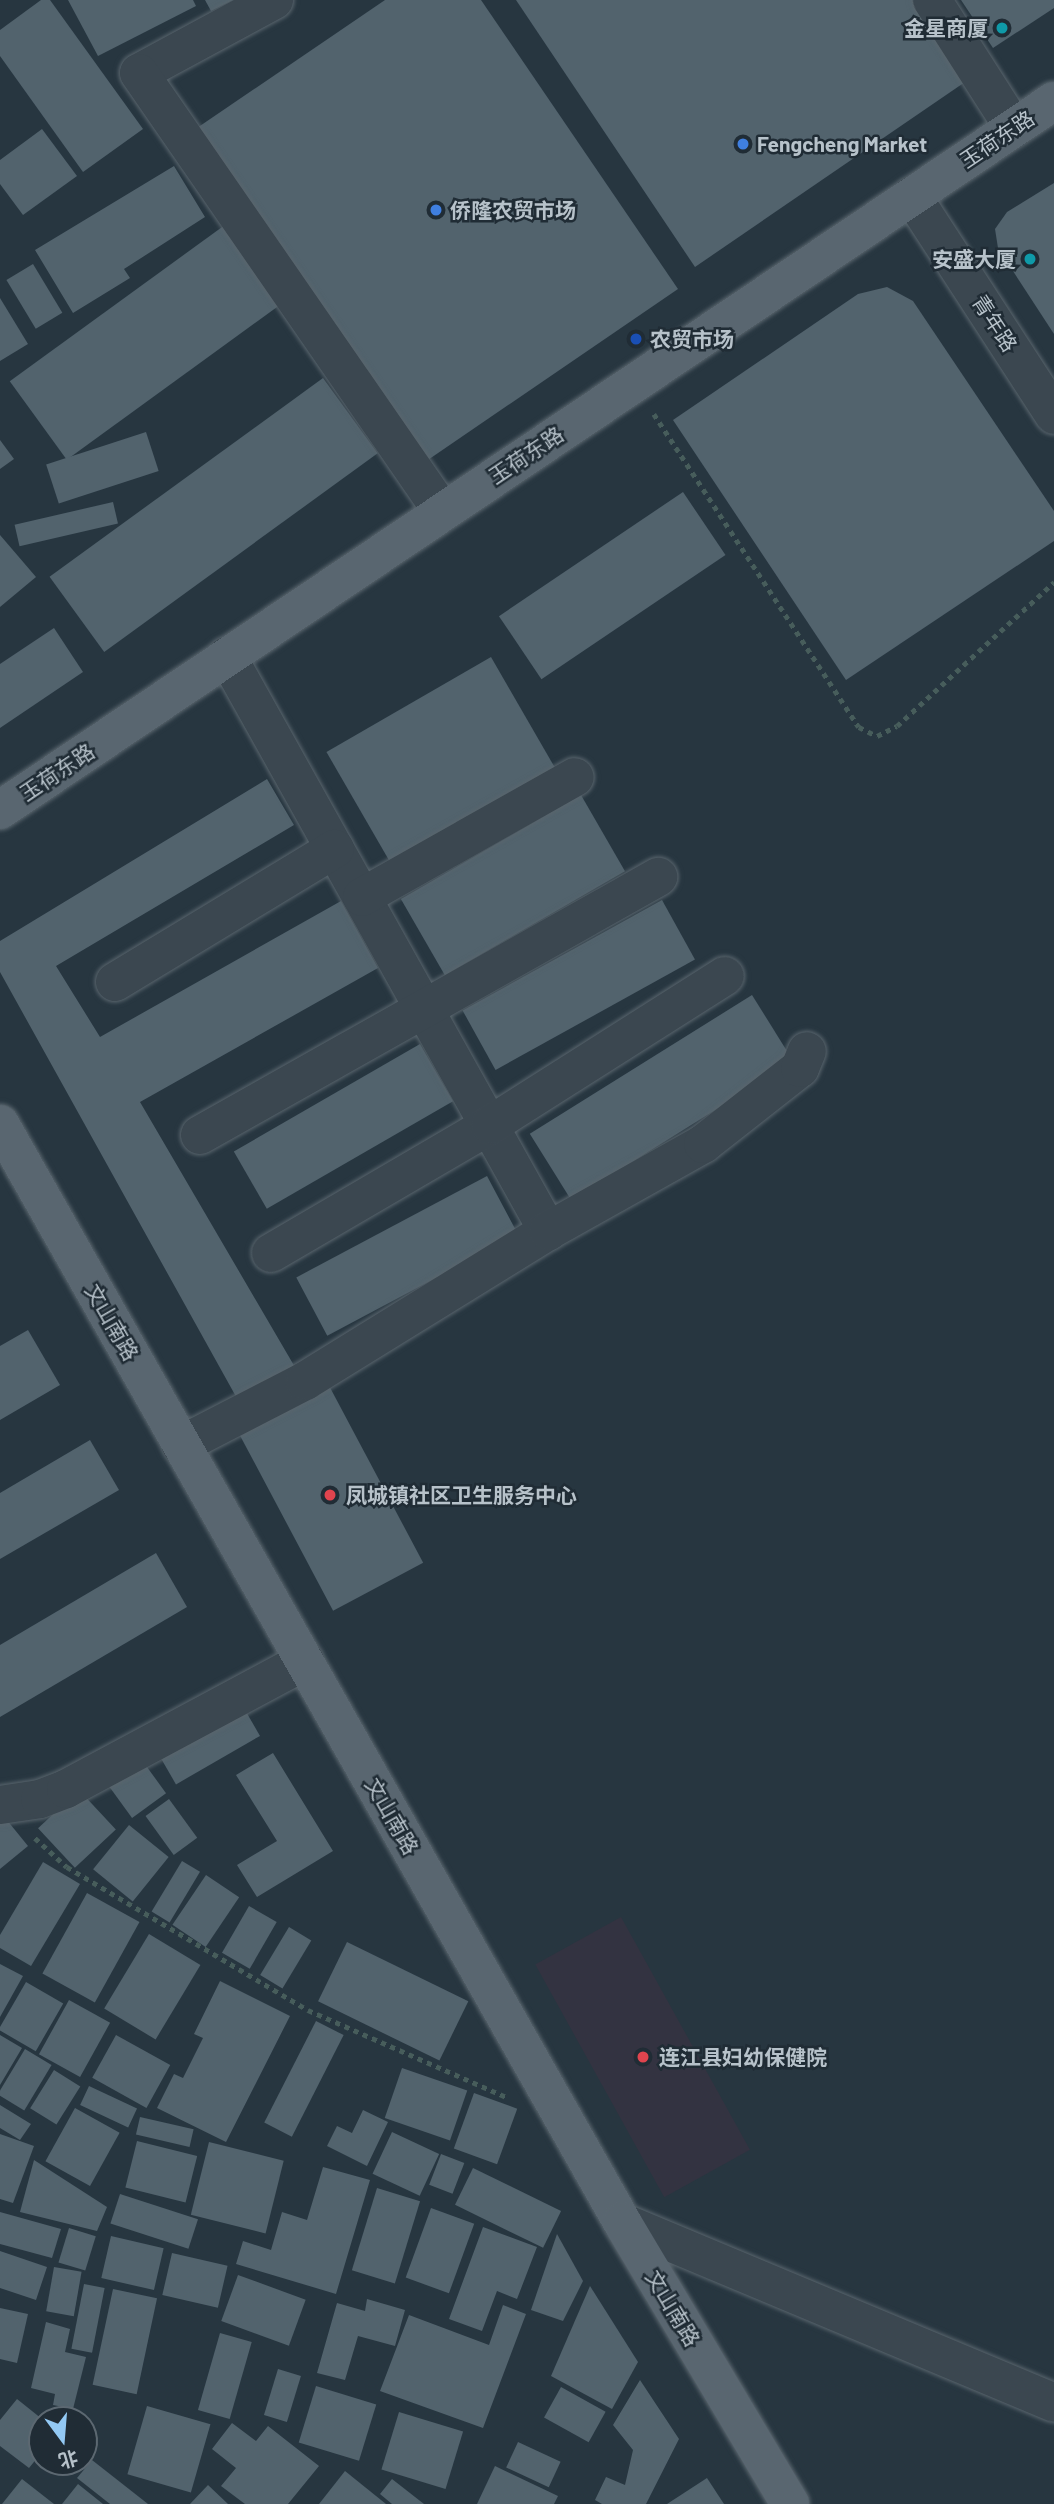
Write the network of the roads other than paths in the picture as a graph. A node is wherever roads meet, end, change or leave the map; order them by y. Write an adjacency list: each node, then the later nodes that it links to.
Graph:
1 (274, 0): 7 (street)
2 (932, 0): 4 (street)
3 (1054, 101): 4 (main road, 玉荷东路)
4 (1014, 128): 5 (main road, 玉荷东路)
5 (912, 197): 6 (street, 青年路); 7 (main road, 玉荷东路)
6 (1054, 415)
7 (442, 511): 8 (main road, 玉荷东路)
8 (227, 656): 10 (main road, 玉荷东路); 11 (street)
9 (575, 777): 13 (street)
10 (0, 810)
11 (335, 849): 13 (street); 15 (street)
12 (658, 877): 16 (street)
13 (362, 897): 16 (street)
14 (725, 976): 19 (street)
15 (115, 982)
16 (425, 1010): 19 (street); 20 (street)
17 (807, 1051): 21 (street)
18 (0, 1124): 23 (main road, 文山南路)
19 (490, 1125): 21 (street); 22 (street)
20 (200, 1135)
21 (548, 1231): 23 (street)
22 (271, 1252)
23 (181, 1445): 24 (main road, 文山南路)
24 (304, 1661): 25 (street); 26 (main road, 文山南路)
25 (6, 1795)
26 (622, 2222): 27 (street); 28 (main road, 文山南路)
27 (1054, 2403)
28 (790, 2504)

